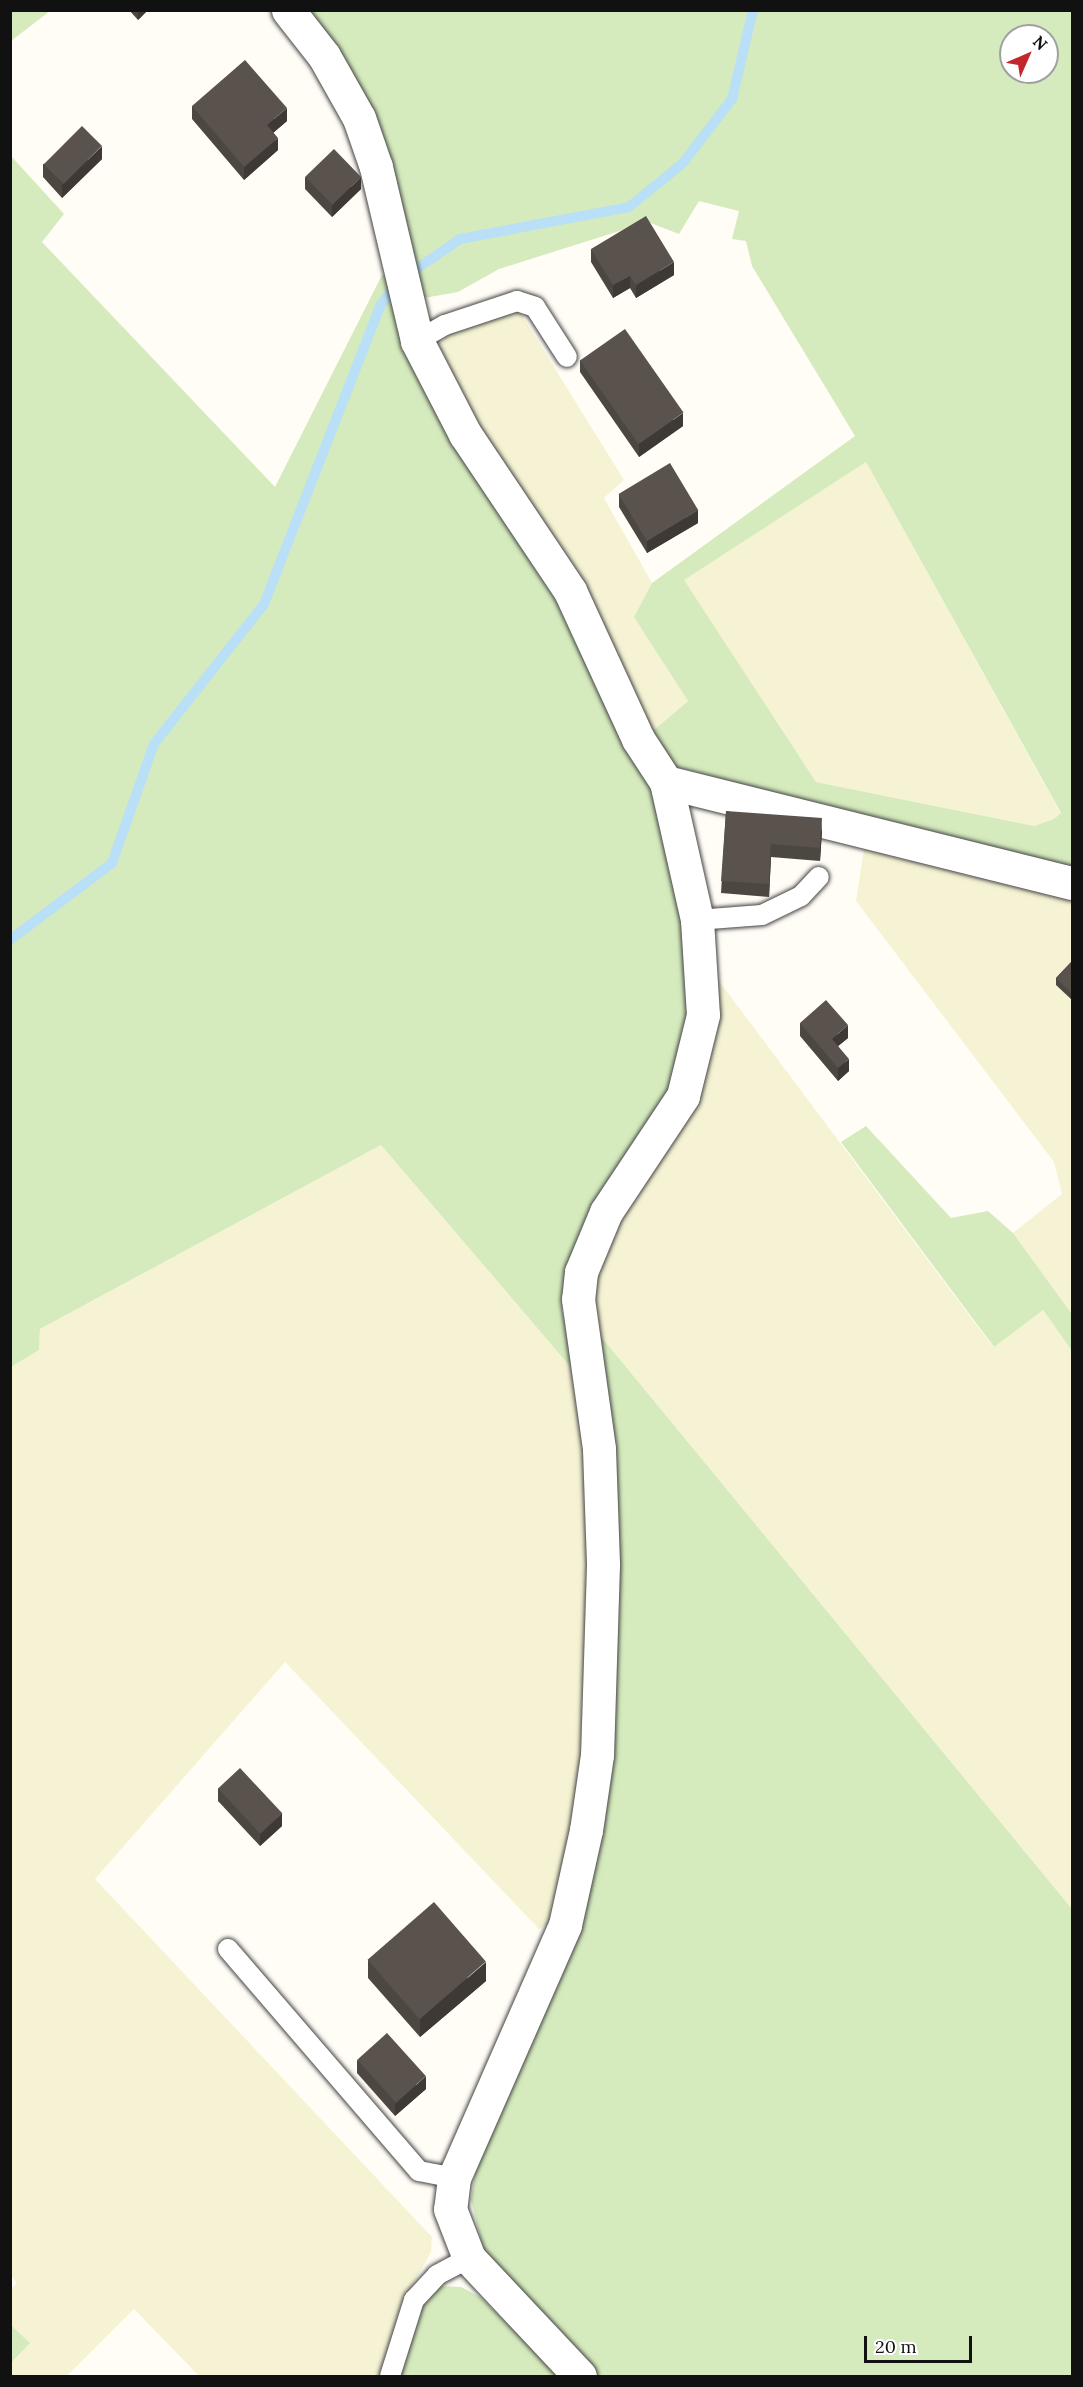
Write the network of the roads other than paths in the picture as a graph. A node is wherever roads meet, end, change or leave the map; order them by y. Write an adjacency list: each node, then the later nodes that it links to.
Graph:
1 (288, 10): 2 (street)
2 (417, 341): 3 (lane); 4 (street)
3 (567, 357)
4 (666, 782): 6 (street); 7 (street)
5 (819, 877): 7 (lane)
6 (1072, 883)
7 (697, 920): 9 (street)
8 (228, 1949): 9 (lane)
9 (454, 2178): 10 (street)
10 (469, 2258): 11 (lane); 12 (street)
11 (390, 2376)
12 (580, 2376)

